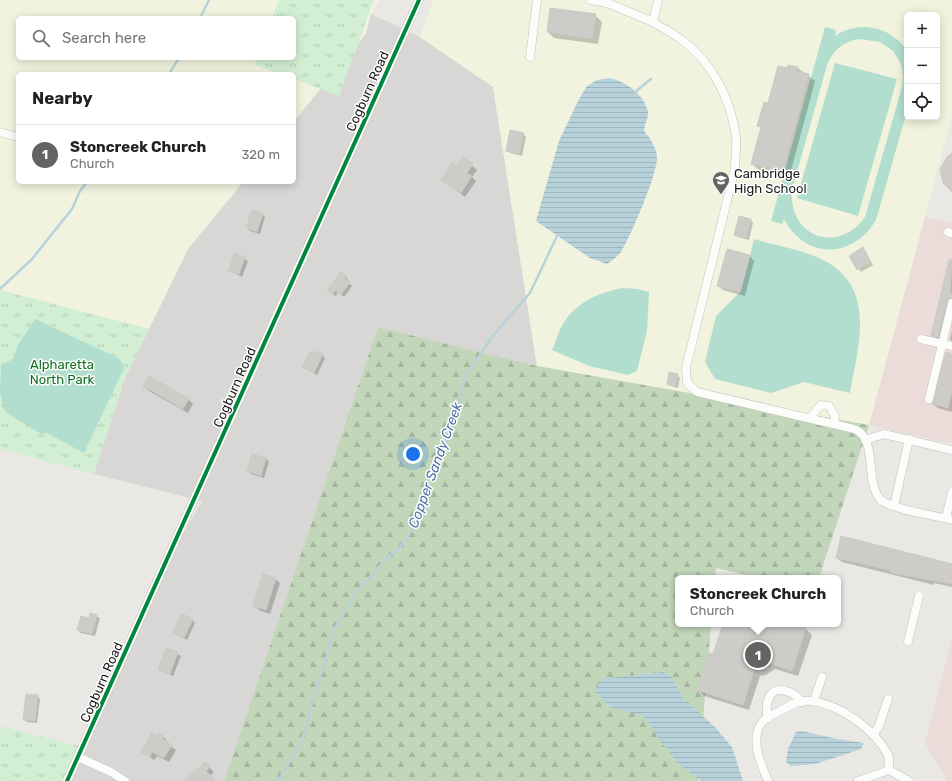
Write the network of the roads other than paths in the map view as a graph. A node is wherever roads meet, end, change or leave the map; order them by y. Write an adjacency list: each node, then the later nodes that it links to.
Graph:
1 (419, 0): 30 (street, Cogburn Road)
2 (537, 0): 6 (street)
3 (591, 0): 5 (street)
4 (658, 0): 5 (street)
5 (653, 22): 14 (street)
6 (530, 57)
7 (0, 132): 8 (street)
8 (16, 137)
9 (952, 303): 11 (street)
10 (921, 339): 11 (street)
11 (942, 344): 12 (street); 13 (street)
12 (952, 346)
13 (928, 400)
14 (809, 418): 15 (street); 15 (street)
15 (834, 424): 17 (street)
16 (909, 439): 17 (street); 18 (street); 20 (street)
17 (864, 440): 20 (street)
18 (952, 450)
19 (952, 492): 21 (street)
20 (894, 506): 21 (street)
21 (949, 519)
22 (919, 596): 23 (street)
23 (908, 641)
24 (822, 677): 27 (street)
25 (888, 699): 29 (street)
26 (802, 702): 27 (street); 28 (street); 28 (street)
27 (814, 702): 29 (street)
28 (768, 718): 34 (street)
29 (873, 735): 31 (street)
30 (78, 757): 32 (street, Cogburn Road); 33 (street)
31 (889, 770): 35 (street); 36 (street)
32 (66, 781)
33 (125, 781)
34 (768, 781)
35 (858, 781)
36 (909, 781)

